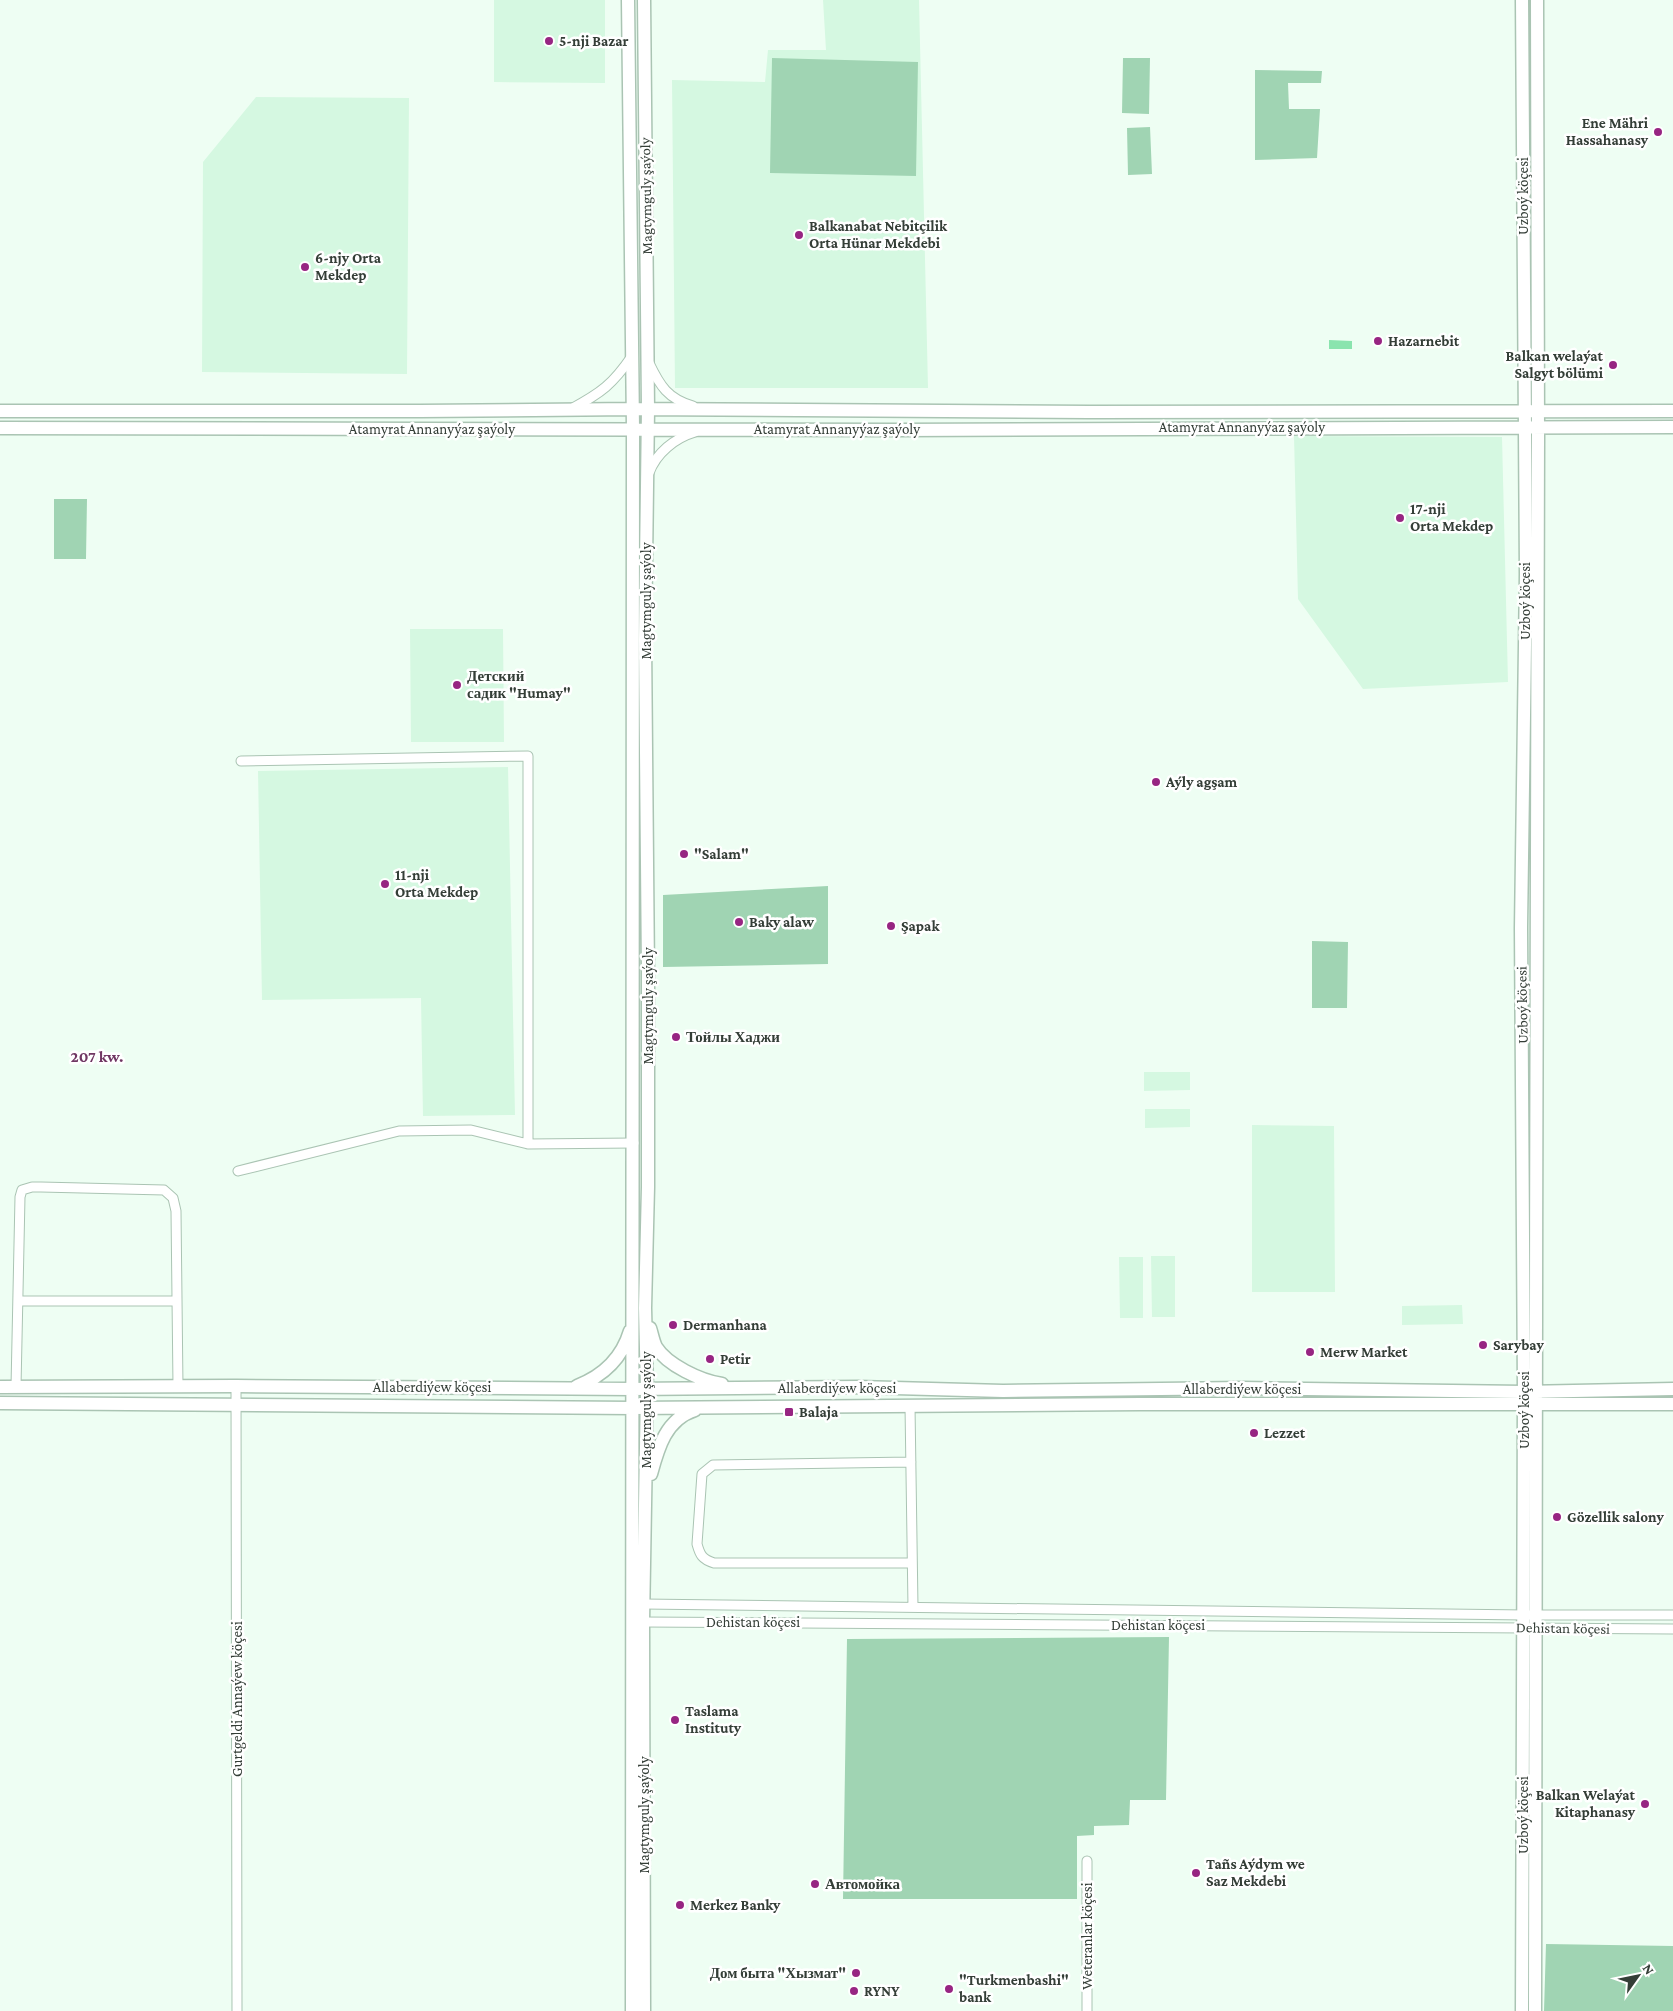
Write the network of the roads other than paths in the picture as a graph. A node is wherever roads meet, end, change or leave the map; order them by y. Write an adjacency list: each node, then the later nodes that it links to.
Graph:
1 (628, 0): 5 (street, Magtymguly şaýoly)
2 (644, 0): 6 (street, Magtymguly şaýoly)
3 (1522, 0): 12 (street, Uzboý köçesi)
4 (1537, 0): 13 (street, Uzboý köçesi)
5 (632, 356): 7 (street); 8 (street, Magtymguly şaýoly)
6 (648, 360): 9 (street, Magtymguly şaýoly); 10 (street)
7 (571, 409): 8 (street, Atamyrat Annanyýaz şaýoly); 11 (street, Atamyrat Annanyýaz şaýoly)
8 (633, 409): 9 (street, Atamyrat Annanyýaz şaýoly); 18 (street, Magtymguly şaýoly)
9 (648, 410): 10 (street, Atamyrat Annanyýaz şaýoly); 19 (street, Magtymguly şaýoly)
10 (708, 410): 12 (street, Atamyrat Annanyýaz şaýoly)
11 (0, 411)
12 (1525, 411): 13 (street, Atamyrat Annanyýaz şaýoly); 20 (street, Uzboý köçesi)
13 (1538, 411): 14 (street, Atamyrat Annanyýaz şaýoly); 15 (street, Uzboý köçesi)
14 (1673, 411)
15 (1538, 426): 16 (street, Atamyrat Annanyýaz şaýoly); 20 (street, Atamyrat Annanyýaz şaýoly); 40 (street, Uzboý köçesi)
16 (1673, 427)
17 (0, 428): 18 (street, Atamyrat Annanyýaz şaýoly)
18 (633, 428): 19 (street, Atamyrat Annanyýaz şaýoly); 24 (street, Magtymguly şaýoly)
19 (647, 428): 21 (street, Atamyrat Annanyýaz şaýoly); 22 (street, Magtymguly şaýoly)
20 (1525, 428): 21 (street, Atamyrat Annanyýaz şaýoly); 40 (street, Uzboý köçesi)
21 (704, 429): 22 (street)
22 (647, 478): 29 (street, Magtymguly şaýoly)
23 (241, 761): 25 (street)
24 (634, 1143): 25 (street); 30 (street, Magtymguly şaýoly)
25 (528, 1144): 26 (street)
26 (238, 1171)
27 (18, 1301): 28 (street); 28 (street); 34 (street)
28 (177, 1301): 31 (street)
29 (645, 1308): 36 (street); 38 (street, Magtymguly şaýoly)
30 (632, 1324): 35 (street); 37 (street, Magtymguly şaýoly)
31 (178, 1386): 32 (street, Allaberdiýew köçesi); 34 (street, Allaberdiýew köçesi)
32 (236, 1386): 35 (street, Allaberdiýew köçesi); 43 (street, Gurtgeldi Annaýew köçesi)
33 (0, 1387): 34 (street, Allaberdiýew köçesi)
34 (16, 1387)
35 (570, 1388): 37 (street, Allaberdiýew köçesi)
36 (757, 1388): 38 (street, Allaberdiýew köçesi); 40 (street, Allaberdiýew köçesi)
37 (632, 1389): 38 (street, Allaberdiýew köçesi); 47 (street, Magtymguly şaýoly)
38 (647, 1389): 45 (street, Magtymguly şaýoly)
39 (1673, 1389): 40 (street, Allaberdiýew köçesi)
40 (1530, 1398): 42 (street, Allaberdiýew köçesi); 44 (street, Allaberdiýew köçesi); 54 (street, Uzboý köçesi)
41 (0, 1403): 43 (street, Allaberdiýew köçesi)
42 (1673, 1404)
43 (236, 1405): 47 (street, Allaberdiýew köçesi); 58 (street, Gurtgeldi Annaýew köçesi)
44 (910, 1406): 46 (street, Allaberdiýew köçesi); 48 (street)
45 (647, 1407): 46 (street, Allaberdiýew köçesi); 47 (street, Allaberdiýew köçesi); 49 (street, Magtymguly şaýoly)
46 (704, 1407): 49 (street)
47 (633, 1408): 59 (street, Magtymguly şaýoly)
48 (911, 1462): 50 (street); 50 (street)
49 (646, 1501): 51 (street, Magtymguly şaýoly)
50 (912, 1563): 52 (street)
51 (643, 1604): 52 (street, Dehistan köçesi); 55 (street, Magtymguly şaýoly)
52 (913, 1607): 54 (street, Dehistan köçesi)
53 (1673, 1616): 54 (street, Dehistan köçesi)
54 (1529, 1621): 55 (street, Dehistan köçesi); 56 (street, Dehistan köçesi); 62 (street, Uzboý köçesi); 63 (street, Uzboý köçesi)
55 (643, 1622): 60 (street, Magtymguly şaýoly)
56 (1673, 1629)
57 (1087, 1861): 61 (street, Weteranlar köçesi)
58 (237, 2011)
59 (632, 2011)
60 (644, 2011)
61 (1087, 2011)
62 (1522, 2011)
63 (1535, 2011)

